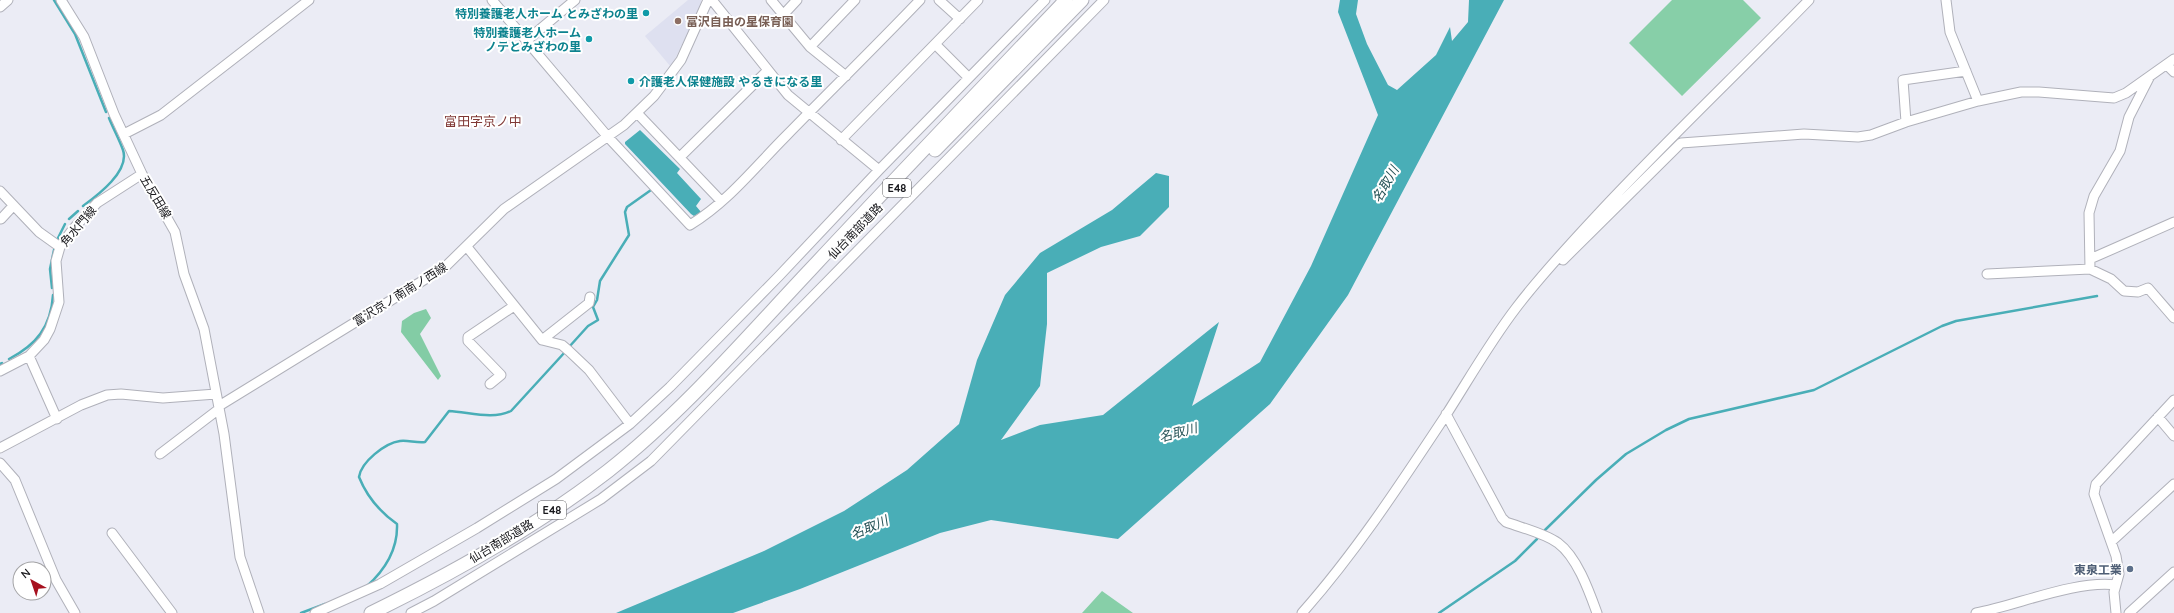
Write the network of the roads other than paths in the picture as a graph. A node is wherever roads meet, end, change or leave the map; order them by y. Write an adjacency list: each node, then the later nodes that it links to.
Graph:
1 (8, 0): 20 (street)
2 (61, 0): 37 (street, 五反田線)
3 (309, 0): 37 (street)
4 (492, 0): 23 (street)
5 (575, 0): 23 (street)
6 (708, 0): 35 (street, 富沢京ノ南南ノ西線)
7 (712, 0): 27 (street)
8 (771, 0): 21 (street)
9 (797, 0): 21 (street)
10 (855, 0): 25 (street)
11 (920, 0): 31 (street)
12 (940, 0): 22 (street)
13 (978, 0): 22 (street)
14 (1045, 0): 32 (street)
15 (1066, 0): 60 (highway, 仙台南部道路 / E48)
16 (1082, 0): 60 (highway, 仙台南部道路 / E48)
17 (1104, 0): 83 (street)
18 (1809, 0): 53 (street)
19 (1946, 0): 28 (street)
20 (0, 7)
21 (783, 15): 25 (street)
22 (960, 19): 24 (street)
23 (526, 41): 38 (street)
24 (936, 45): 32 (street); 39 (street)
25 (810, 47): 31 (street)
26 (2170, 62): 29 (street); 30 (street)
27 (768, 70): 34 (street); 40 (street)
28 (1966, 71): 33 (street); 36 (street)
29 (2174, 72)
30 (2151, 75): 33 (street); 50 (street)
31 (846, 76): 34 (street)
32 (968, 77): 41 (street)
33 (1978, 101): 36 (street)
34 (810, 113): 39 (street); 44 (street)
35 (638, 114): 38 (street, 富沢京ノ南南ノ西線); 40 (street)
36 (1906, 122): 53 (street)
37 (124, 134): 42 (street, 五反田線)
38 (608, 138): 44 (street); 49 (street, 富沢京ノ南南ノ西線)
39 (841, 140): 41 (street)
40 (680, 157): 44 (street)
41 (878, 170): 68 (street)
42 (142, 174): 48 (street, 角水門線); 62 (street, 五反田線)
43 (0, 191): 45 (street)
44 (721, 201)
45 (13, 206): 46 (street); 48 (street)
46 (1, 219)
47 (2174, 222): 50 (street)
48 (60, 247): 58 (street, 角水門線)
49 (467, 247): 55 (street); 64 (street, 富沢京ノ南南ノ西線)
50 (2090, 259): 51 (street)
51 (2090, 269): 52 (street); 56 (street)
52 (1987, 274)
53 (1539, 280): 65 (street)
54 (590, 297): 57 (street)
55 (514, 306): 57 (street); 61 (street)
56 (2174, 318)
57 (542, 340): 68 (street)
58 (29, 356): 59 (street, 角水門線); 67 (street)
59 (0, 370)
60 (711, 376): 82 (highway, 仙台南部道路 / E48)
61 (490, 384)
62 (216, 394): 64 (street, 五反田線); 67 (street)
63 (2174, 400): 66 (street)
64 (219, 407): 71 (street, 富沢京ノ南南ノ西線); 80 (street, 五反田線)
65 (1446, 414): 84 (street); 85 (street)
66 (2158, 417): 69 (street); 75 (street)
67 (57, 418): 70 (street)
68 (630, 424): 81 (street)
69 (2174, 436)
70 (0, 448)
71 (160, 454)
72 (0, 462): 78 (street)
73 (2174, 484): 75 (street)
74 (112, 533): 79 (street)
75 (2112, 541): 77 (street)
76 (2174, 572): 88 (street)
77 (2116, 585): 86 (street); 87 (street)
78 (75, 613)
79 (172, 613)
80 (259, 613)
81 (315, 613)
82 (371, 613)
83 (412, 613)
84 (1302, 613)
85 (1597, 613)
86 (1976, 613)
87 (2116, 613)
88 (2129, 613)

